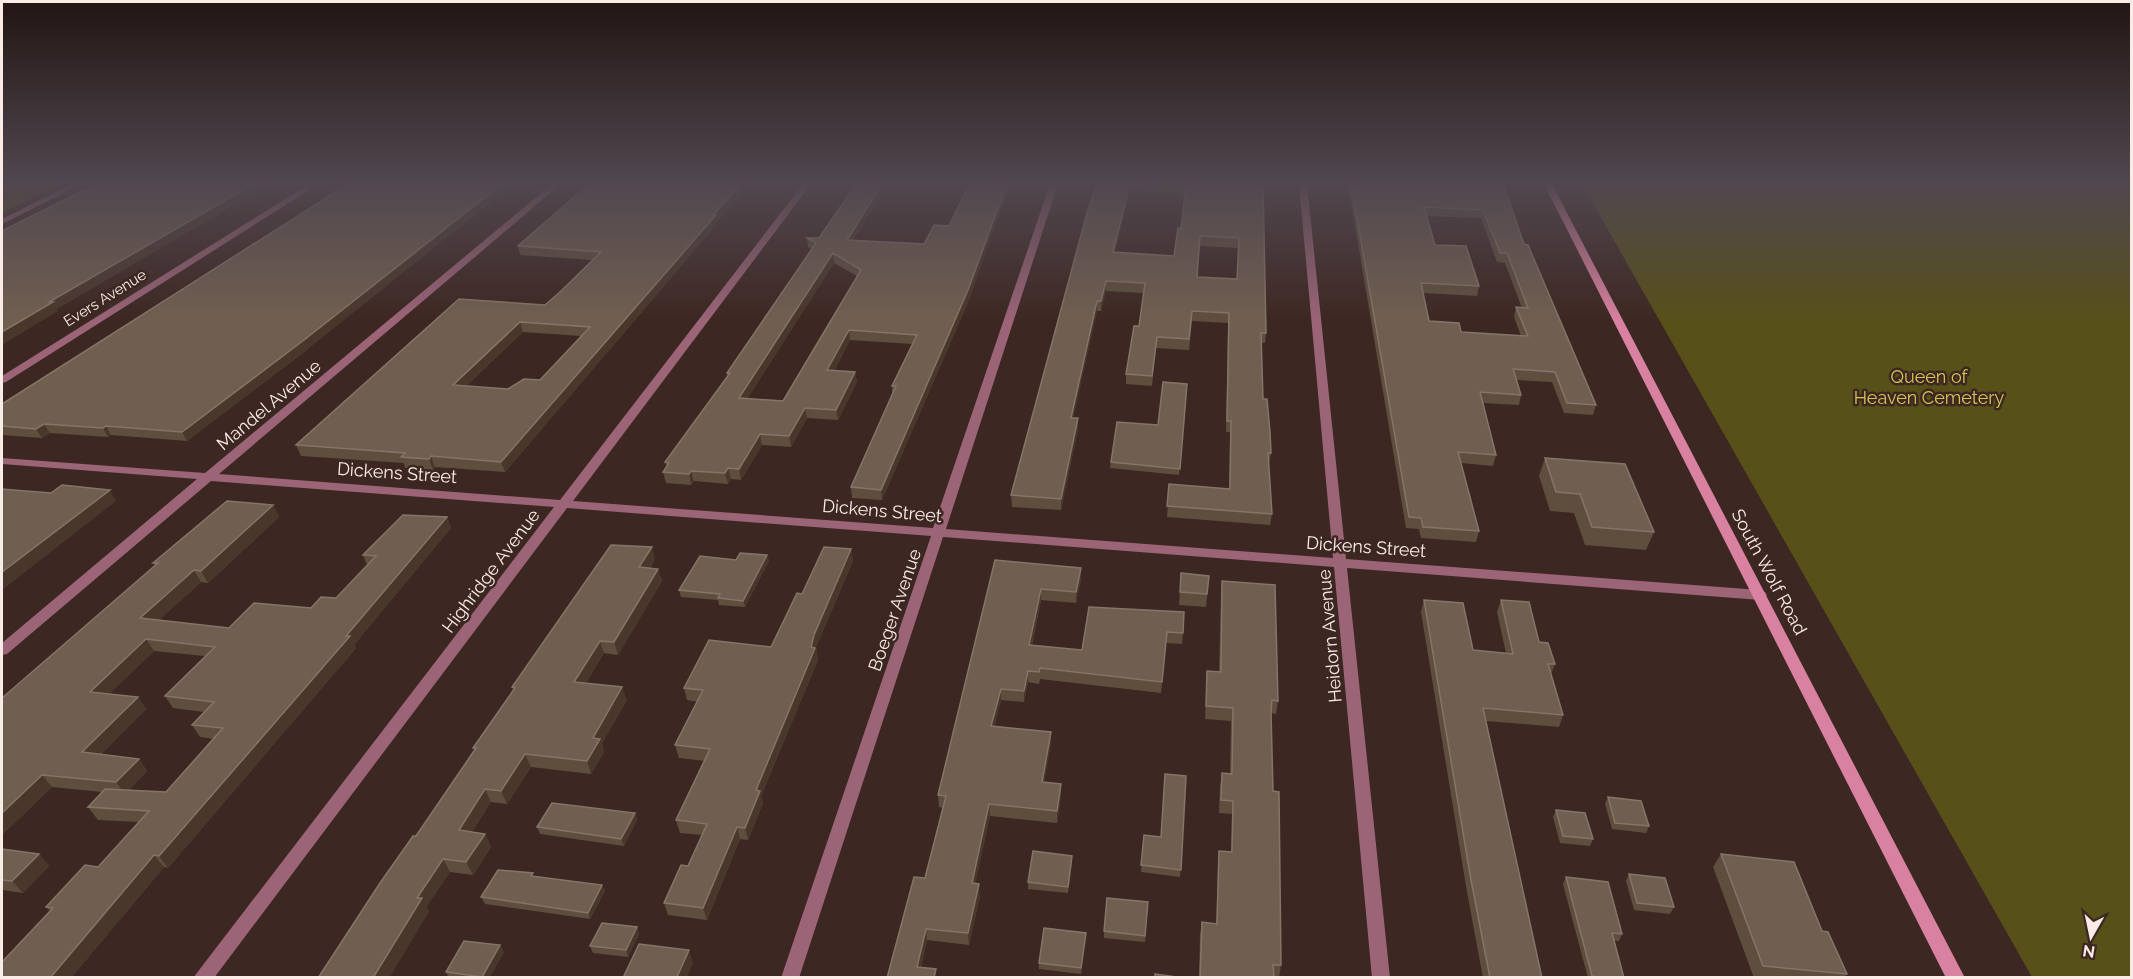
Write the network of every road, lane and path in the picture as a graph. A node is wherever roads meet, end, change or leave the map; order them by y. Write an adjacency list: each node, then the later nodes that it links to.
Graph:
1 (242, 230): 7 (street, Evers Avenue)
2 (503, 230): 9 (street, Mandel Avenue)
3 (772, 230): 10 (street, Highridge Avenue)
4 (1039, 230): 11 (street, Boeger Avenue)
5 (1308, 230): 12 (street, Heidorn Avenue)
6 (1572, 230): 13 (main road, South Wolf Road)
7 (2, 380)
8 (2, 461): 9 (street, Dickens Street)
9 (207, 478): 10 (street, Dickens Street); 14 (street, Mandel Avenue)
10 (566, 502): 11 (street, Dickens Street); 15 (street, Highridge Avenue)
11 (939, 534): 12 (street, Dickens Street); 16 (street, Boeger Avenue)
12 (1341, 563): 13 (street, Dickens Street); 17 (street, Heidorn Avenue)
13 (1760, 595): 18 (main road, South Wolf Road)
14 (2, 650)
15 (202, 978)
16 (790, 978)
17 (1381, 978)
18 (1956, 978)

